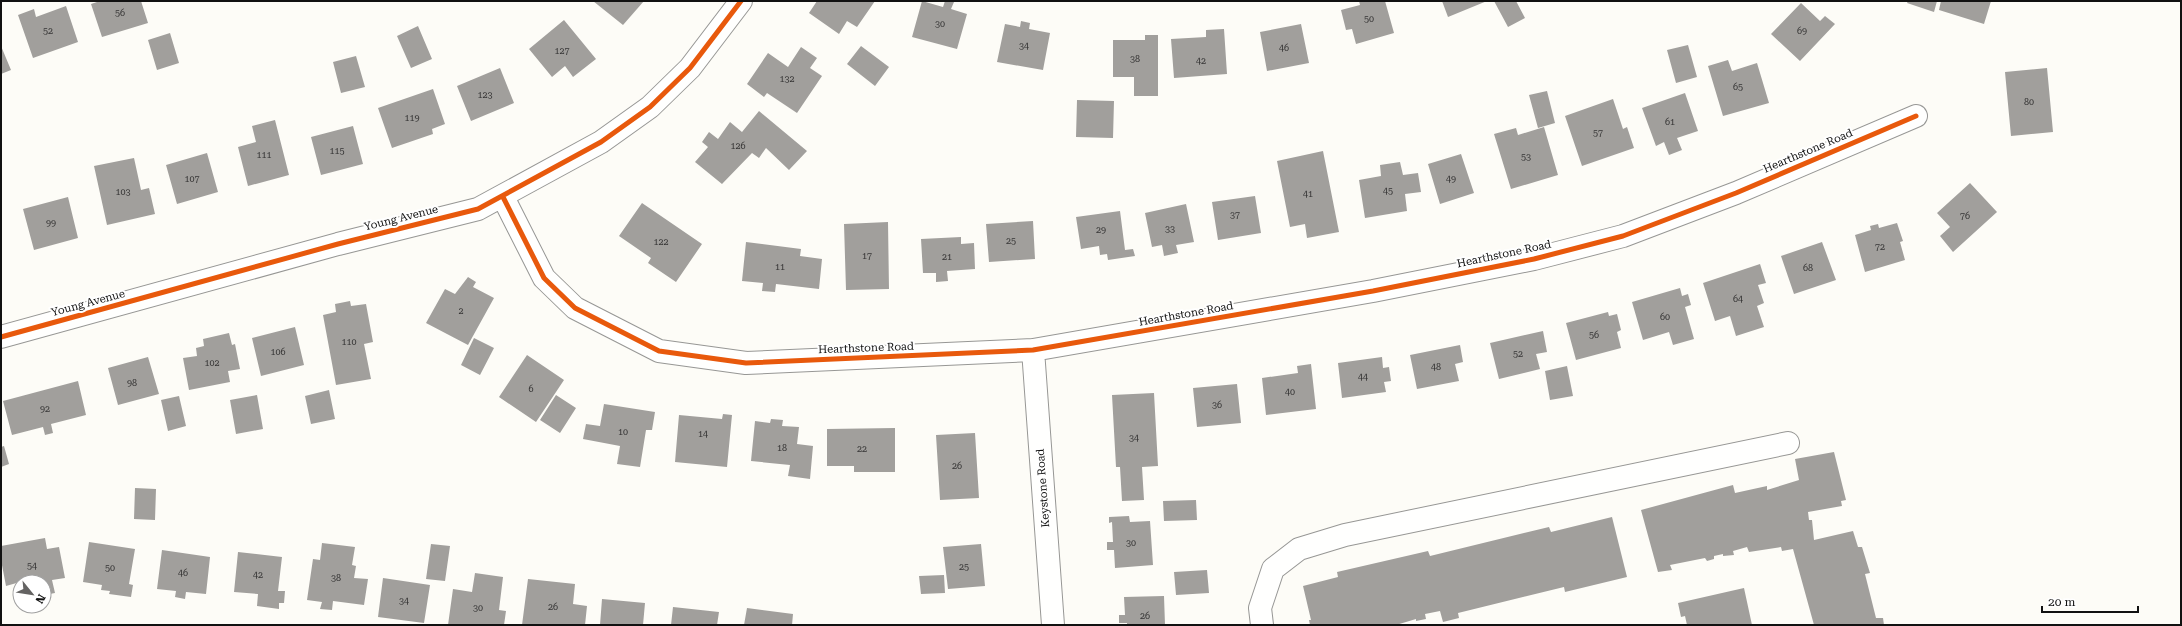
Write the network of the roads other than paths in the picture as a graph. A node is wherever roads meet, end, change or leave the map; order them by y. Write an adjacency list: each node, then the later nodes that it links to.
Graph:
1 (741, 1): 3 (street, Young Avenue)
2 (1916, 116): 5 (street, Hearthstone Road)
3 (503, 197): 4 (street, Young Avenue); 5 (street, Hearthstone Road)
4 (1, 337)
5 (1033, 350): 7 (street, Keystone Road)
6 (1788, 443): 8 (street)
7 (1053, 625)
8 (1262, 625)

